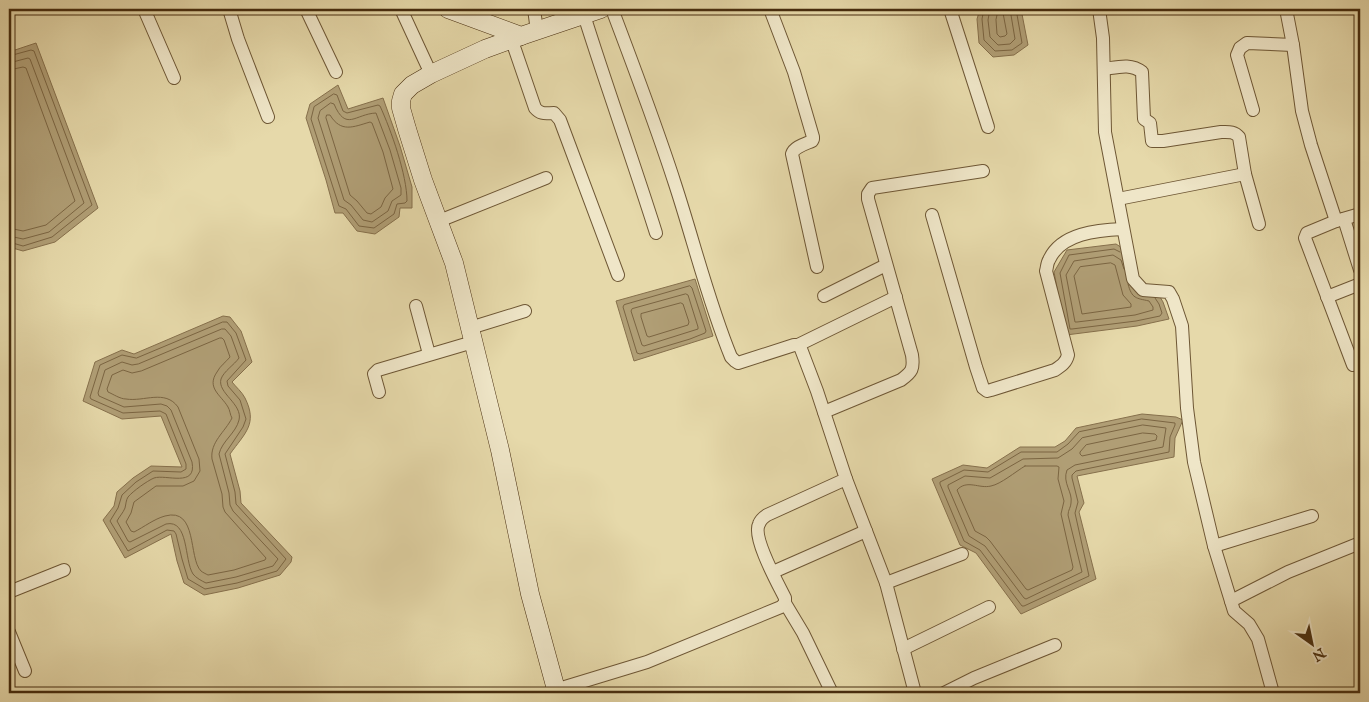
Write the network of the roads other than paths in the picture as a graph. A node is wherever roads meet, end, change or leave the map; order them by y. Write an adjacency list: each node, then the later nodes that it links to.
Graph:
1 (144, 9): 19 (street)
2 (229, 9): 21 (street)
3 (306, 9): 17 (street)
4 (400, 9): 18 (street)
5 (448, 9): 14 (street)
6 (534, 9): 14 (street)
7 (601, 9): 13 (street)
8 (612, 9): 45 (street)
9 (770, 9): 35 (street)
10 (950, 9): 22 (street)
11 (1099, 9): 16 (street)
12 (1286, 9): 15 (street)
13 (584, 15): 14 (street); 33 (street)
14 (523, 35): 18 (street); 37 (street)
15 (1293, 45): 20 (street); 29 (street)
16 (1104, 69): 24 (street); 26 (street)
17 (336, 72)
18 (431, 74): 30 (street)
19 (174, 78)
20 (1253, 110)
21 (268, 116)
22 (988, 127)
23 (983, 171): 34 (street)
24 (1245, 174): 26 (street); 31 (street)
25 (546, 178): 30 (street)
26 (1118, 200): 32 (street)
27 (932, 214): 32 (street)
28 (1360, 214): 29 (street)
29 (1340, 220): 36 (street); 41 (street)
30 (439, 221): 44 (street)
31 (1259, 224)
32 (1123, 229): 54 (street)
33 (656, 233)
34 (886, 265): 39 (street); 40 (street)
35 (817, 267)
36 (1360, 270)
37 (618, 275)
38 (1360, 284): 41 (street)
39 (824, 296)
40 (896, 297): 45 (street); 49 (street)
41 (1327, 297): 47 (street)
42 (416, 306): 46 (street)
43 (525, 311): 44 (street)
44 (472, 335): 46 (street); 67 (street)
45 (798, 346): 49 (street)
46 (429, 354): 48 (street)
47 (1353, 365)
48 (379, 392)
49 (824, 412): 50 (street)
50 (846, 479): 52 (street); 57 (street)
51 (1312, 516): 54 (street)
52 (866, 531): 57 (street); 58 (street)
53 (1360, 543): 60 (street)
54 (1214, 546): 60 (street)
55 (962, 554): 58 (street)
56 (64, 570): 59 (street)
57 (772, 572): 61 (street)
58 (886, 583): 65 (street)
59 (9, 591)
60 (1231, 601): 71 (street)
61 (785, 603): 67 (street); 68 (street)
62 (989, 607): 65 (street)
63 (9, 632): 66 (street)
64 (1055, 645): 70 (street)
65 (903, 649): 69 (street)
66 (24, 671)
67 (556, 691)
68 (832, 693)
69 (915, 693)
70 (944, 693)
71 (1273, 693)

